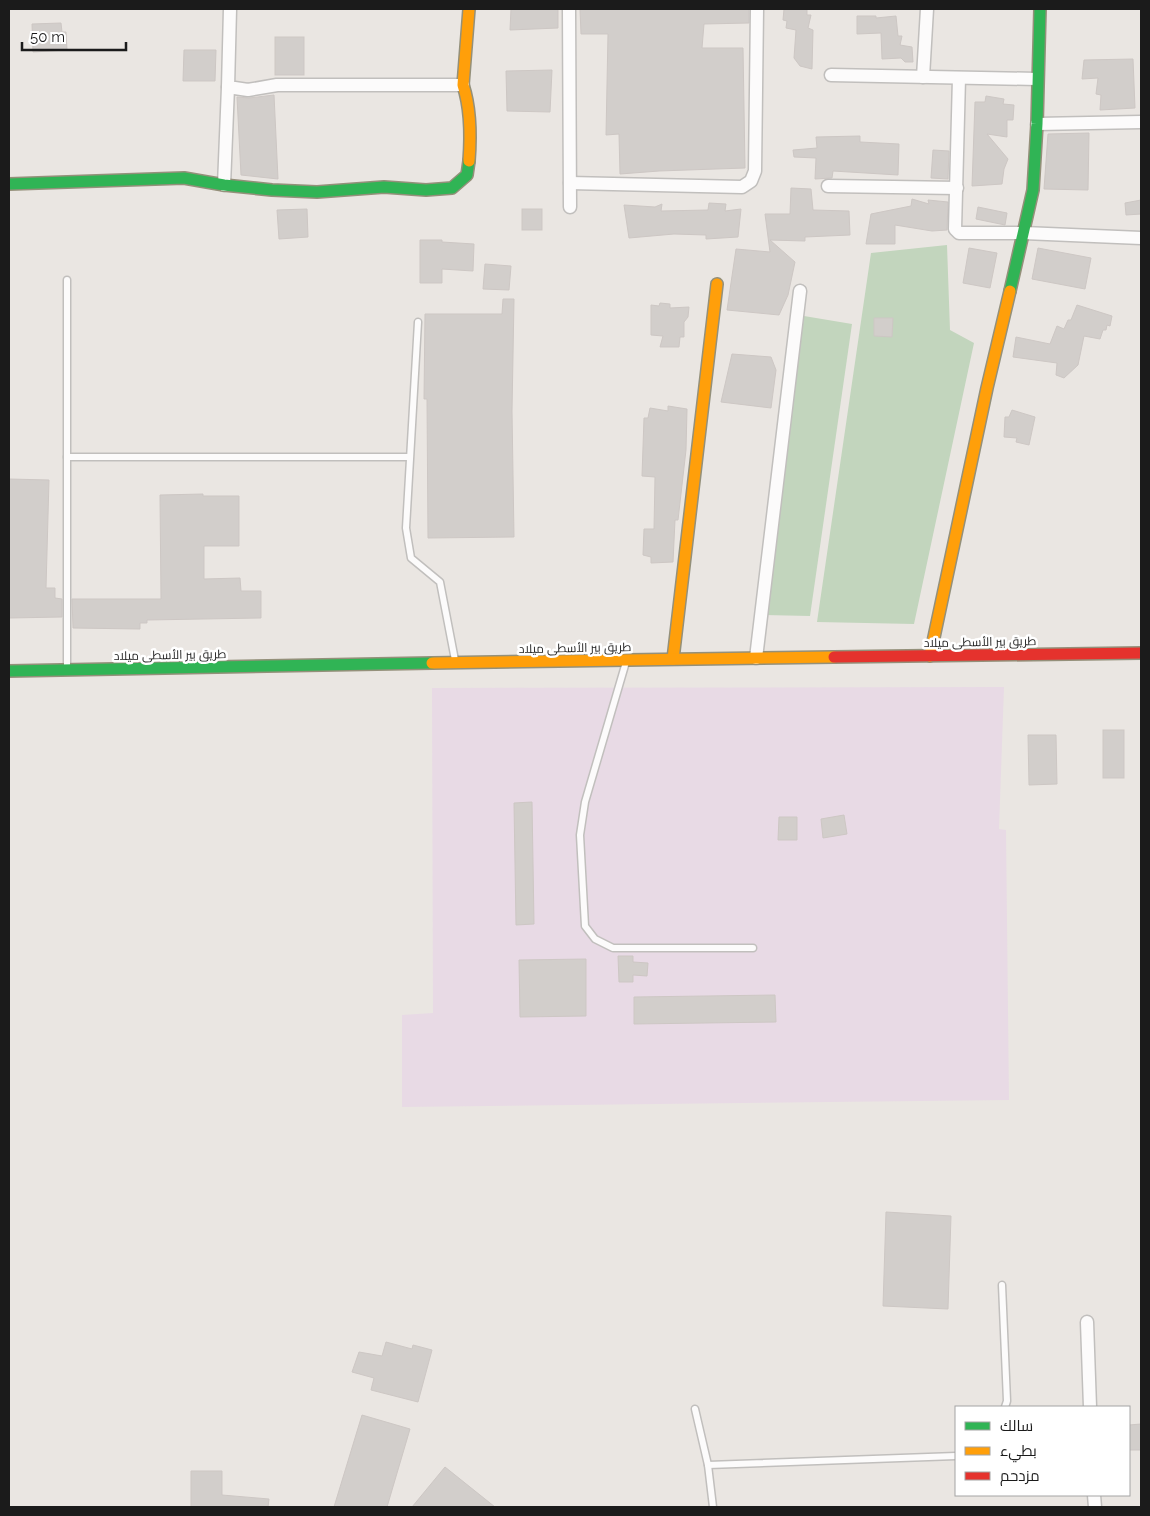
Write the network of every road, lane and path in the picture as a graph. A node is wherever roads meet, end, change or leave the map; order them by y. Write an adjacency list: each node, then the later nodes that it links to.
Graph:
1 (230, 9): 12 (street)
2 (469, 9): 11 (street)
3 (569, 9): 15 (street)
4 (757, 9): 15 (street)
5 (927, 9): 8 (street)
6 (1040, 9): 10 (street)
7 (831, 75): 8 (street)
8 (923, 77): 9 (street)
9 (959, 78): 10 (street); 19 (street)
10 (1037, 79): 14 (street)
11 (463, 85): 12 (street); 17 (street)
12 (228, 87): 17 (street)
13 (1141, 122): 14 (street)
14 (1037, 124): 21 (street)
15 (570, 183): 20 (street)
16 (9, 184): 17 (street)
17 (224, 185)
18 (828, 186): 19 (street)
19 (957, 188): 21 (street)
20 (570, 207)
21 (1024, 233): 22 (street); 30 (street)
22 (1141, 238)
23 (68, 280): 27 (lane)
24 (717, 284): 32 (street)
25 (800, 291): 31 (street)
26 (418, 322): 28 (lane)
27 (67, 457): 28 (lane); 36 (lane)
28 (409, 457): 34 (lane)
29 (1141, 653): 30 (street, طريق بير الأسطى ميلاد)
30 (930, 656): 31 (street, طريق بير الأسطى ميلاد)
31 (756, 658): 32 (street, طريق بير الأسطى ميلاد)
32 (673, 659): 33 (street, طريق بير الأسطى ميلاد)
33 (626, 661): 34 (street, طريق بير الأسطى ميلاد); 37 (lane)
34 (456, 663): 36 (street, طريق بير الأسطى ميلاد)
35 (9, 671): 36 (street, طريق بير الأسطى ميلاد)
36 (67, 672)
37 (753, 948)
38 (1002, 1285): 40 (lane)
39 (1087, 1322): 41 (street)
40 (1005, 1406)
41 (1090, 1406)
42 (695, 1410): 44 (lane)
43 (955, 1456): 44 (lane)
44 (708, 1465): 45 (lane)
45 (713, 1507)

